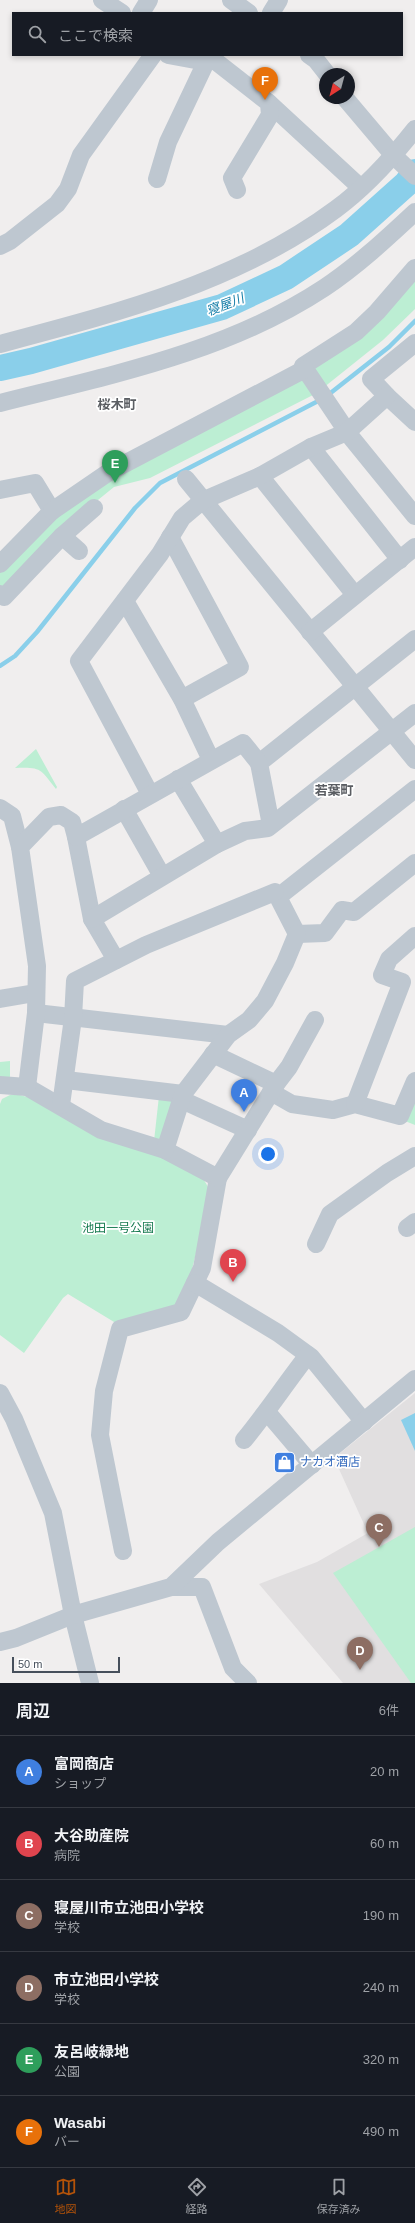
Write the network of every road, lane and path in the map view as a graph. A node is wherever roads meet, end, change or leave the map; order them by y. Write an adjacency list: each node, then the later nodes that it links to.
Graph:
1 (102, 0): 5 (street)
2 (149, 0): 6 (street)
3 (231, 0): 7 (street)
4 (279, 0): 8 (street)
5 (120, 12)
6 (142, 12)
7 (248, 12)
8 (272, 12)
9 (152, 56): 23 (street)
10 (173, 56): 12 (street)
11 (310, 56): 13 (street)
12 (206, 62): 14 (street); 19 (street)
13 (322, 68)
14 (269, 103): 20 (street); 21 (street)
15 (350, 104): 17 (street)
16 (415, 129): 17 (street)
17 (396, 158): 18 (street); 20 (street)
18 (415, 176)
19 (157, 179)
20 (360, 187): 26 (street)
21 (237, 190)
22 (415, 212): 29 (street)
23 (3, 240)
24 (415, 268): 27 (street)
25 (415, 343): 28 (street)
26 (0, 344)
27 (305, 370): 31 (street); 38 (street)
28 (387, 396): 30 (street); 31 (street)
29 (0, 404)
30 (415, 422)
31 (347, 432): 32 (street); 39 (street)
32 (311, 447): 33 (street); 44 (street)
33 (260, 476): 36 (street); 46 (street)
34 (186, 479): 36 (street)
35 (0, 490): 38 (street)
36 (202, 500): 41 (street); 49 (street)
37 (94, 508): 40 (street)
38 (52, 511): 45 (street)
39 (415, 516)
40 (62, 536): 43 (street); 47 (street)
41 (170, 537): 48 (street); 52 (street)
42 (415, 547): 44 (street)
43 (79, 551)
44 (400, 560): 46 (street)
45 (0, 564)
46 (355, 595): 49 (street)
47 (1, 597)
48 (125, 601): 52 (street); 60 (street)
49 (310, 632): 51 (street)
50 (415, 639): 51 (street)
51 (355, 687): 54 (street); 57 (street)
52 (182, 699): 55 (street)
53 (415, 713): 54 (street)
54 (391, 731): 56 (street); 63 (street)
55 (211, 760): 57 (street); 58 (street)
56 (415, 760)
57 (259, 763): 63 (street)
58 (178, 779): 60 (street); 65 (street)
59 (415, 789): 71 (street)
60 (150, 794): 62 (street)
61 (0, 808): 66 (street)
62 (124, 809): 64 (street); 68 (street)
63 (271, 825): 65 (street)
64 (76, 837): 66 (street); 70 (street)
65 (217, 844): 68 (street)
66 (20, 847): 75 (street)
67 (415, 863): 71 (street)
68 (162, 876): 70 (street)
69 (275, 892): 73 (street)
70 (92, 919): 73 (street)
71 (297, 934): 80 (street)
72 (415, 936): 74 (street)
73 (116, 960): 78 (street)
74 (408, 984): 88 (street)
75 (35, 993): 76 (street); 77 (street)
76 (0, 999)
77 (36, 1013): 78 (street); 85 (street)
78 (73, 1018): 80 (street); 82 (street)
79 (315, 1020): 86 (street)
80 (228, 1035): 81 (street)
81 (212, 1054): 86 (street); 87 (street)
82 (66, 1080): 87 (street); 89 (street)
83 (415, 1081): 88 (street)
84 (0, 1085): 85 (street)
85 (27, 1087): 89 (street)
86 (273, 1088): 88 (street); 90 (street)
87 (182, 1097): 90 (street); 91 (street)
88 (354, 1104)
89 (61, 1105): 91 (street)
90 (248, 1130): 93 (street)
91 (165, 1150): 93 (street)
92 (415, 1156): 94 (street)
93 (218, 1178): 95 (street)
94 (316, 1244)
95 (195, 1283): 96 (street); 103 (street)
96 (308, 1355): 99 (street); 100 (street)
97 (415, 1379): 100 (street)
98 (0, 1394): 105 (street)
99 (267, 1412): 101 (street); 102 (street)
100 (364, 1422): 102 (street)
101 (244, 1440)
102 (312, 1465): 104 (street)
103 (124, 1551)
104 (171, 1587): 105 (street); 108 (street)
105 (73, 1615): 106 (street); 107 (street)
106 (0, 1642)
107 (90, 1683)
108 (248, 1683)

